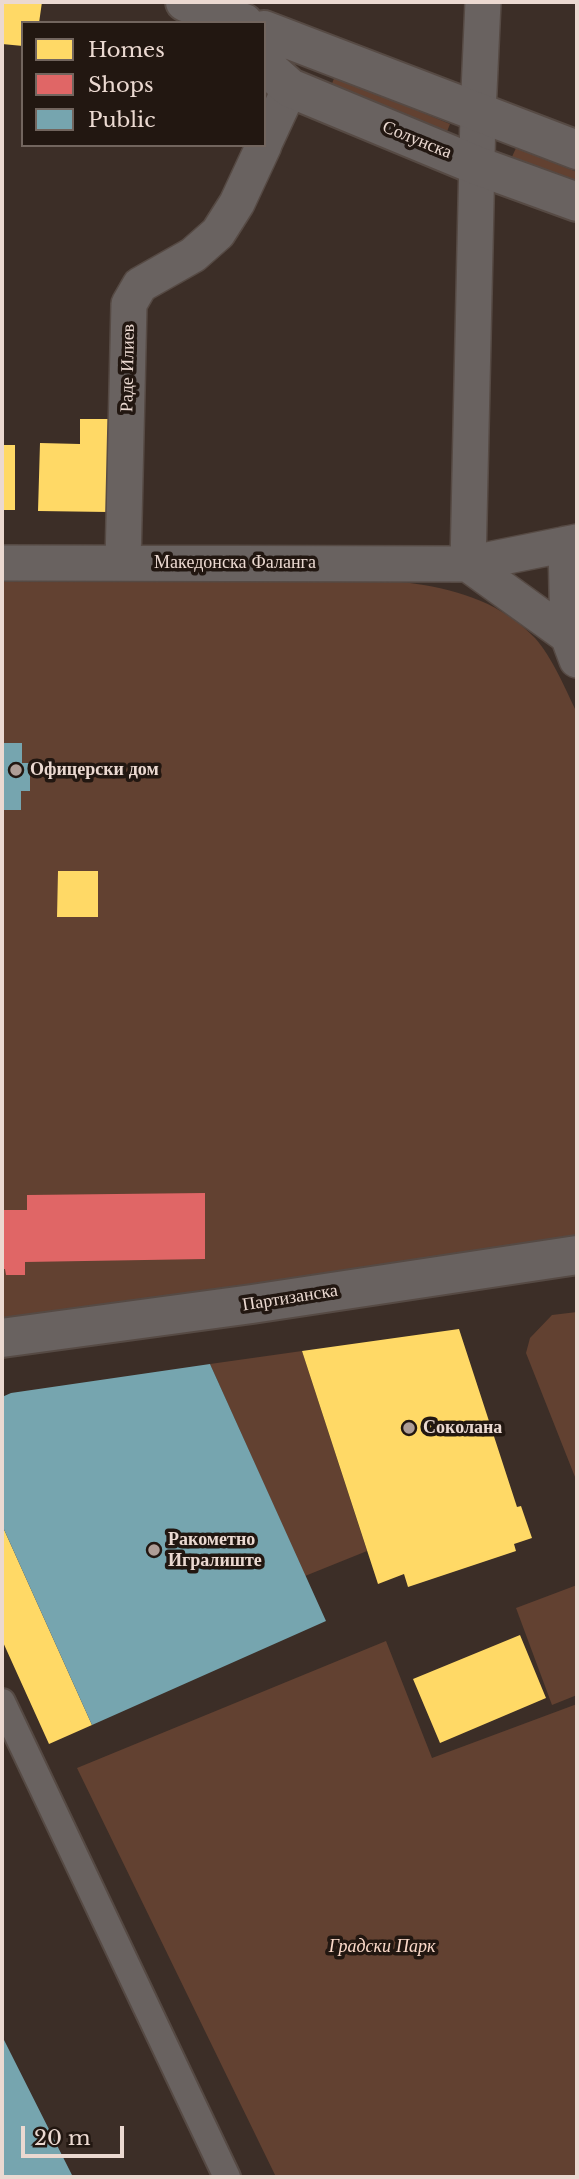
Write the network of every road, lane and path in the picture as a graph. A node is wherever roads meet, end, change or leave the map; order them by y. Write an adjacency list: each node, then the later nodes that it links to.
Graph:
1 (483, 2): 6 (street)
2 (201, 8): 3 (street)
3 (238, 21)
4 (266, 31): 6 (street)
5 (277, 76): 7 (street, Раде Илиев); 10 (street, Солунска)
6 (478, 113): 9 (street); 10 (street)
7 (266, 134)
8 (263, 147): 14 (street, Раде Илиев)
9 (577, 150)
10 (478, 166): 11 (street, Солунска); 15 (street)
11 (577, 202)
12 (572, 543): 15 (street, Македонска Фаланга); 16 (street, Македонска Фаланга)
13 (2, 563): 14 (street, Македонска Фаланга)
14 (123, 563): 15 (street, Македонска Фаланга)
15 (468, 564): 16 (street, Македонска Фаланга)
16 (572, 648)
17 (571, 1257): 18 (street, Партизанска)
18 (2, 1338)
19 (2, 1702): 20 (street)
20 (227, 2177)

